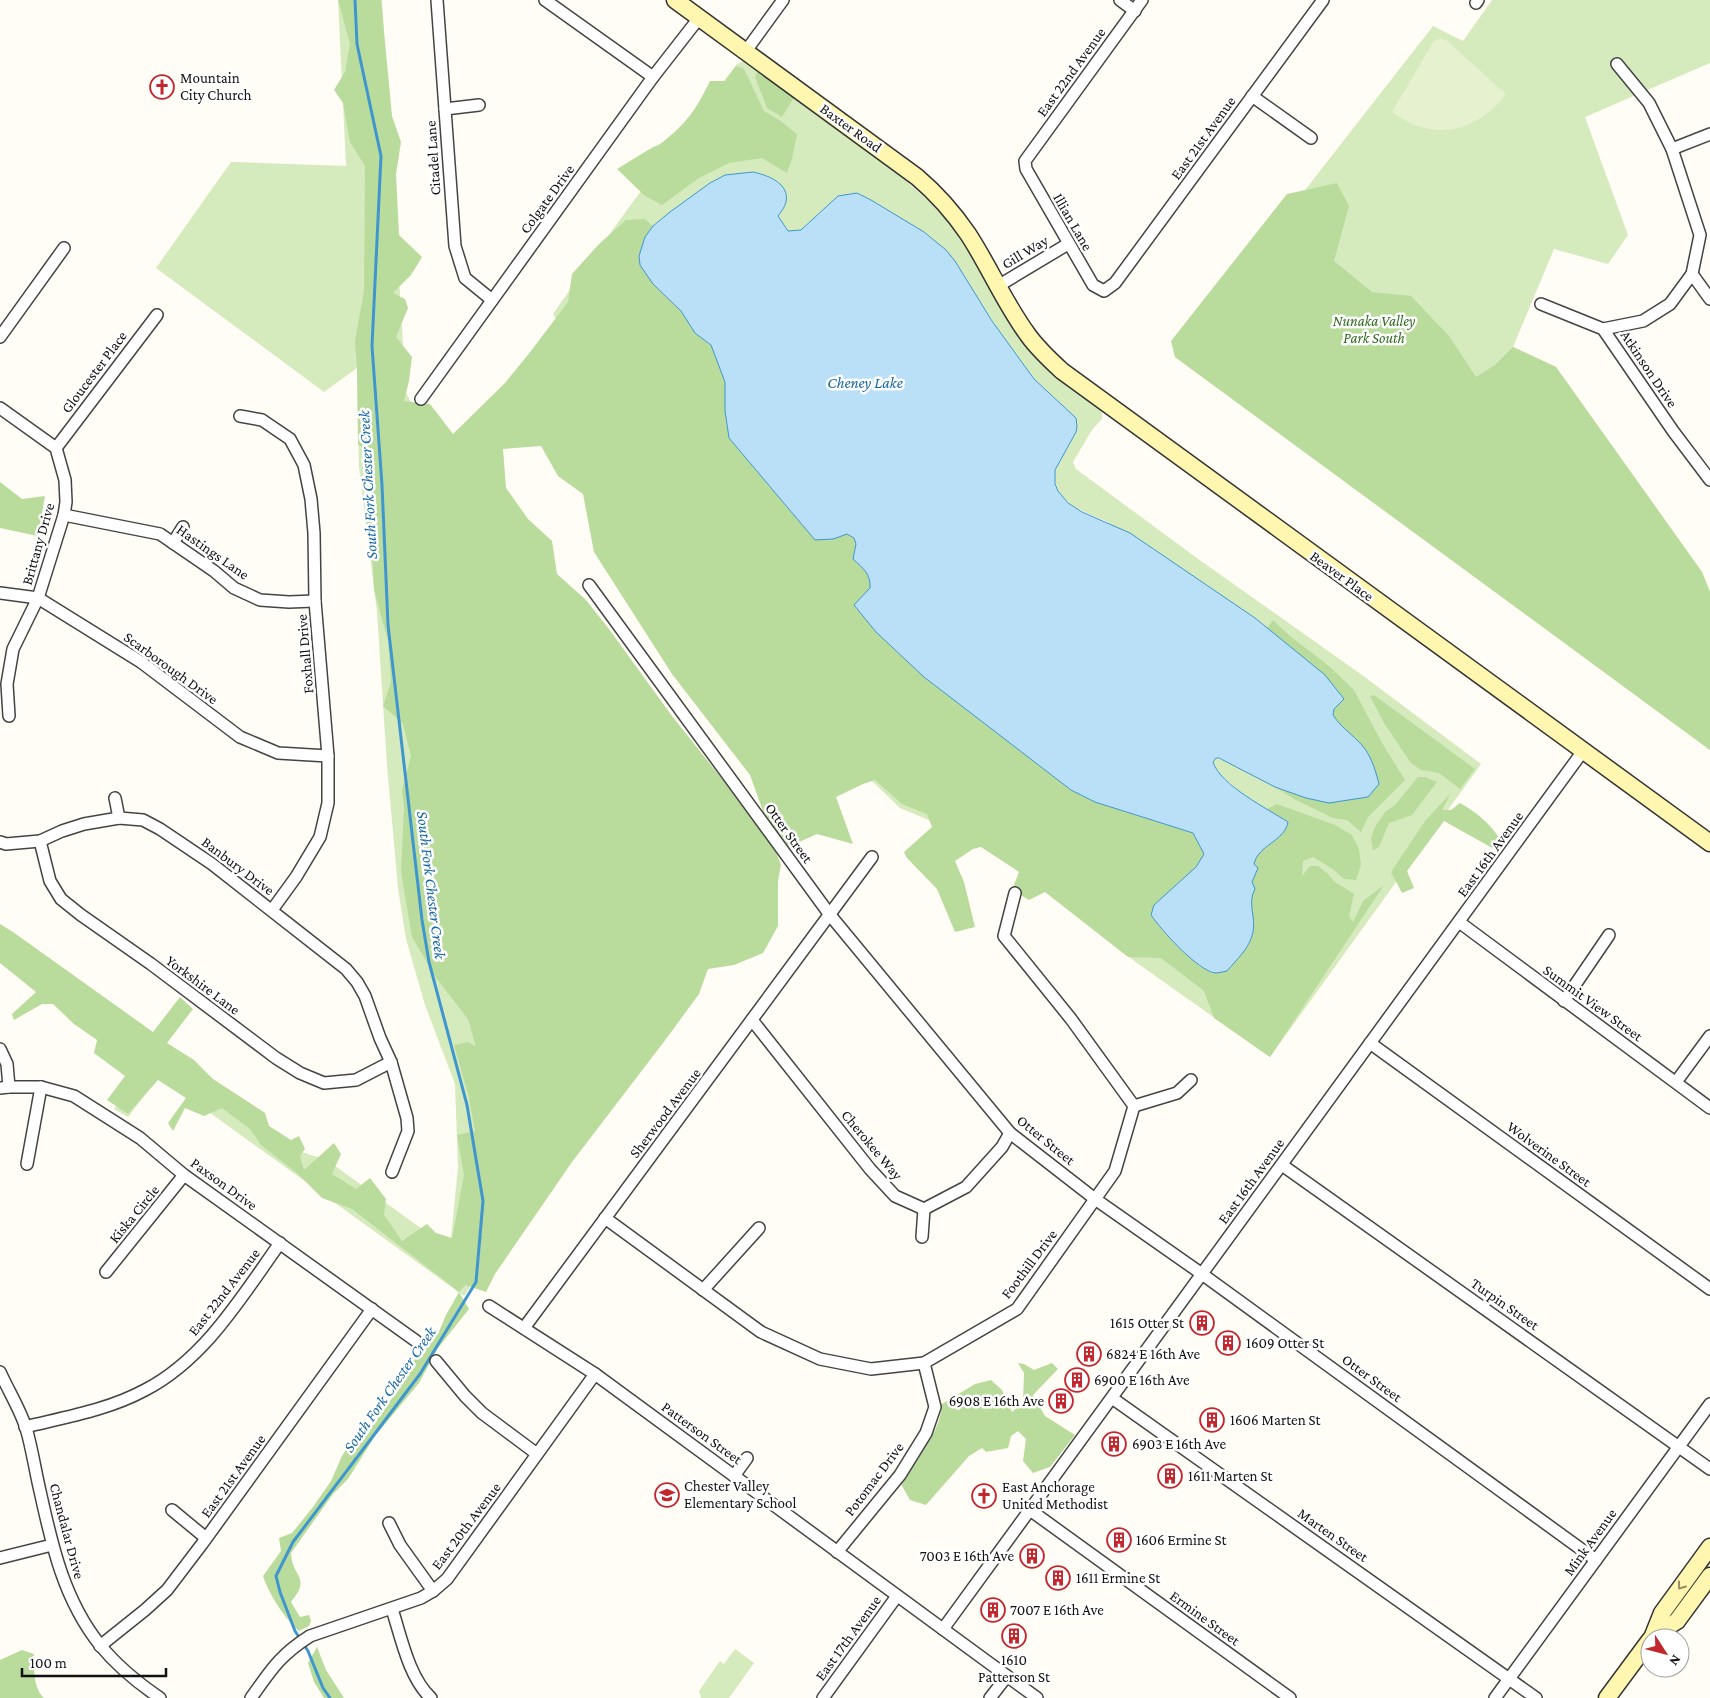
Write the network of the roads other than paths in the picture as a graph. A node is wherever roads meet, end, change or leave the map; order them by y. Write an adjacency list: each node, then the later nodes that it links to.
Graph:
1 (437, 0): 15 (street, Citadel Lane)
2 (546, 0): 12 (street)
3 (675, 0): 9 (street, Baxter Road)
4 (783, 0): 10 (street)
5 (1120, 0): 8 (street)
6 (1142, 0): 8 (street, East 22nd Avenue)
7 (1323, 0): 13 (street, East 21st Avenue)
8 (1134, 11): 19 (street, East 22nd Avenue)
9 (699, 18): 10 (street, Baxter Road); 12 (street, Colgate Drive)
10 (746, 51): 23 (street, Baxter Road)
11 (1618, 64): 18 (street)
12 (653, 77): 26 (street, Colgate Drive)
13 (1252, 96): 17 (street); 24 (street, East 21st Avenue)
14 (480, 105): 15 (street)
15 (445, 109): 26 (street, Citadel Lane)
16 (1710, 134): 18 (street)
17 (1311, 138)
18 (1672, 149): 22 (street)
19 (1025, 161): 20 (street, Illian Lane)
20 (1068, 244): 23 (street, Gill Way); 24 (street, Illian Lane)
21 (64, 248): 30 (street)
22 (1692, 274): 25 (street); 29 (street)
23 (998, 286): 44 (street, Beaver Place)
24 (1104, 291)
25 (1710, 299)
26 (492, 300): 31 (street, Colgate Drive)
27 (1541, 304): 29 (street, Atkinson Drive)
28 (157, 315): 34 (street, Gloucester Place)
29 (1603, 329): 35 (street, Atkinson Drive)
30 (0, 337)
31 (421, 399)
32 (0, 408): 34 (street)
33 (240, 416): 42 (street, Foxhall Drive)
34 (56, 448): 36 (street, Brittany Drive)
35 (1710, 480)
36 (64, 515): 38 (street, Hastings Lane); 41 (street, Brittany Drive)
37 (183, 527): 38 (street)
38 (173, 543): 42 (street, Hastings Lane)
39 (589, 585): 54 (street, Otter Street)
40 (0, 593): 41 (street, Scarborough Drive)
41 (38, 598): 43 (street, Brittany Drive); 45 (street, Scarborough Drive)
42 (315, 601): 45 (street, Foxhall Drive)
43 (9, 716)
44 (1583, 751): 50 (street, Beaver Place); 55 (street, East 16th Avenue)
45 (328, 756): 53 (street, Foxhall Drive)
46 (115, 798): 47 (street)
47 (119, 818): 48 (street, Banbury Drive); 53 (street, Banbury Drive)
48 (40, 841): 49 (street, Banbury Drive); 62 (street, Yorkshire Lane)
49 (0, 842)
50 (1710, 843)
51 (872, 858): 54 (street, Sherwood Avenue)
52 (1015, 893): 67 (street)
53 (272, 910): 62 (street, Banbury Drive)
54 (830, 915): 58 (street, Sherwood Avenue); 69 (street, Otter Street)
55 (1459, 922): 57 (street, Summit View Street); 60 (street, East 16th Avenue)
56 (1609, 936): 57 (street)
57 (1564, 1001): 64 (street, Summit View Street)
58 (752, 1020): 75 (street, Cherokee Way); 76 (street, Sherwood Avenue)
59 (1710, 1036): 64 (street)
60 (1370, 1043): 71 (street, East 16th Avenue); 82 (street, Wolverine Street)
61 (0, 1049): 66 (street)
62 (390, 1062): 72 (street, Banbury Drive)
63 (1191, 1080): 67 (street)
64 (1676, 1082): 68 (street, Summit View Street)
65 (41, 1087): 66 (street, Paxson Drive); 70 (street); 73 (street, Paxson Drive)
66 (5, 1088)
67 (1134, 1106): 74 (street, Foothill Drive)
68 (1710, 1108)
69 (1010, 1133): 74 (street, Otter Street); 75 (street)
70 (27, 1164)
71 (1282, 1164): 81 (street, East 16th Avenue); 95 (street, Turpin Street)
72 (392, 1172)
73 (184, 1175): 79 (street, Paxson Drive); 80 (street, Kiska Circle)
74 (1095, 1199): 81 (street, Otter Street); 89 (street, Foothill Drive)
75 (924, 1209): 78 (street)
76 (605, 1218): 83 (street, Foothill Drive); 86 (street, Sherwood Avenue)
77 (759, 1228): 83 (street)
78 (922, 1237)
79 (280, 1243): 85 (street, Paxson Drive); 94 (street, East 22nd Avenue)
80 (106, 1272)
81 (1202, 1274): 92 (street, East 16th Avenue); 108 (street, Otter Street)
82 (1710, 1289)
83 (703, 1290): 89 (street, Foothill Drive)
84 (489, 1306): 86 (street, Patterson Street)
85 (372, 1309): 87 (street, Paxson Drive); 103 (street, East 21st Avenue)
86 (524, 1328): 91 (street, Patterson Street)
87 (416, 1341)
88 (436, 1361): 96 (street)
89 (924, 1363): 106 (street, Potomac Drive)
90 (0, 1372): 94 (street, Chandalar Drive)
91 (595, 1374): 96 (street, East 20th Avenue); 99 (street, Patterson Street)
92 (1112, 1398): 101 (street, East 16th Avenue); 119 (street, Marten Street)
93 (1710, 1404): 95 (street, Mink Avenue)
94 (26, 1427): 104 (street, Chandalar Drive)
95 (1680, 1446): 98 (street, Turpin Street); 108 (street, Mink Avenue)
96 (538, 1454): 110 (street, East 20th Avenue)
97 (747, 1458): 99 (street)
98 (1710, 1469)
99 (734, 1476): 106 (street, Patterson Street)
100 (172, 1510): 103 (street)
101 (1030, 1510): 115 (street, East 16th Avenue); 126 (street, Ermine Street)
102 (389, 1523): 110 (street)
103 (206, 1538): 116 (street, East 21st Avenue)
104 (52, 1545): 107 (street); 116 (street, Chandalar Drive)
105 (1710, 1547): 113 (street, one-way to 113)
106 (837, 1552): 111 (street, Patterson Street)
107 (0, 1558)
108 (1596, 1560): 119 (street, Mink Avenue)
109 (1710, 1576): 114 (street)
110 (433, 1591): 112 (street, East 20th Avenue)
111 (897, 1596): 115 (street, Patterson Street); 123 (street, East 17th Avenue)
112 (392, 1610): 121 (street, East 20th Avenue); 122 (street)
113 (1656, 1628)
114 (1667, 1628)
115 (943, 1629): 118 (street, Patterson Street)
116 (100, 1646): 120 (street, Chandalar Drive)
117 (1640, 1654): 129 (street)
118 (1007, 1676): 124 (street); 125 (street, Patterson Street)
119 (1510, 1678): 127 (street, Mink Avenue); 128 (street, Marten Street)
120 (160, 1698)
121 (251, 1698)
122 (431, 1698)
123 (823, 1698)
124 (990, 1698)
125 (1037, 1698)
126 (1290, 1698)
127 (1495, 1698)
128 (1536, 1698)
129 (1607, 1698)

